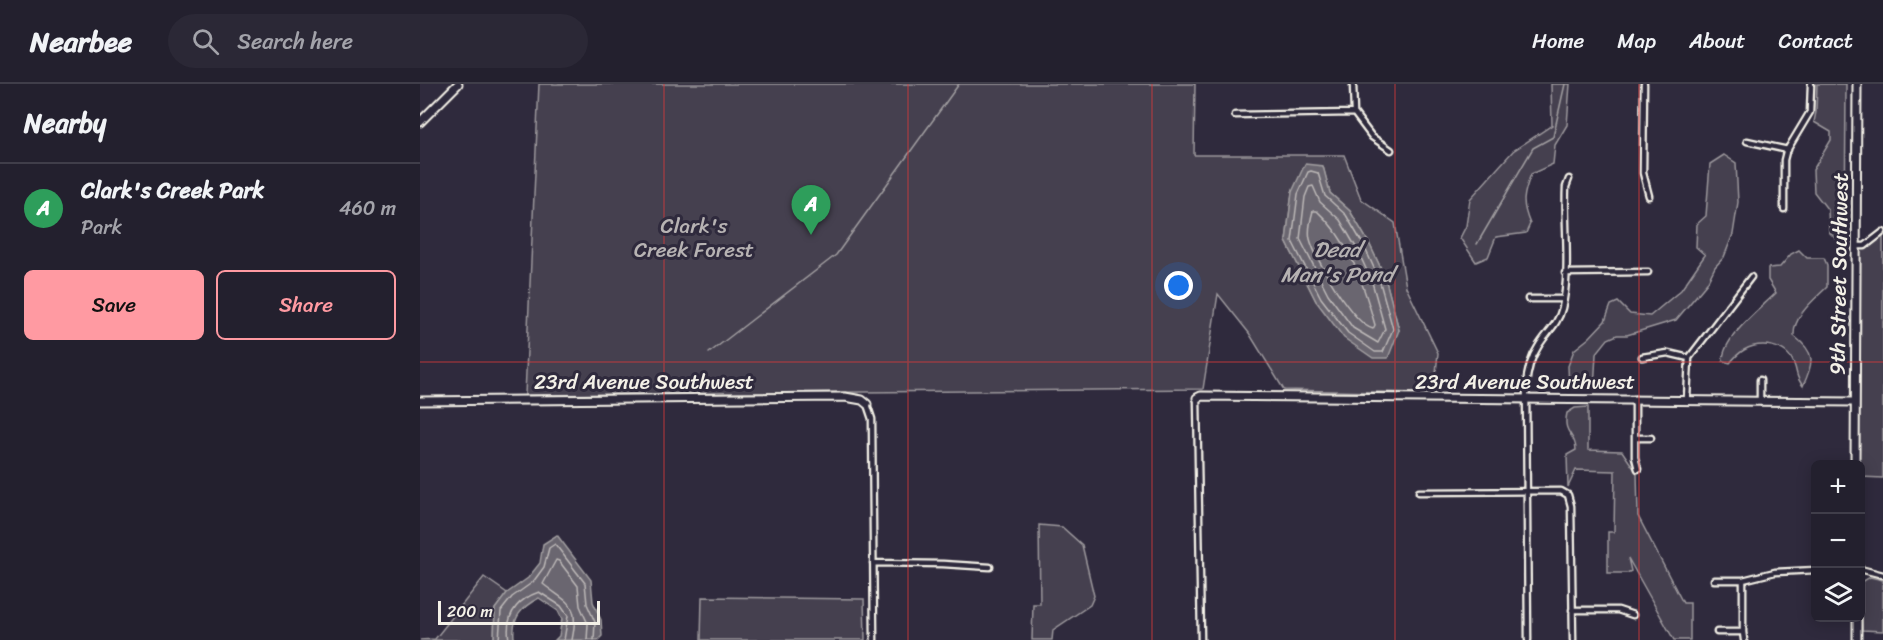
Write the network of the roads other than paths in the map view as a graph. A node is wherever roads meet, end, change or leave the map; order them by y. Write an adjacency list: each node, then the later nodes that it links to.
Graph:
1 (458, 84): 8 (street)
2 (1353, 84): 6 (street)
3 (1644, 84): 13 (street)
4 (1811, 84): 11 (street)
5 (1857, 84): 16 (street, 9th Street Southwest)
6 (1354, 114): 7 (street); 10 (street)
7 (1235, 115)
8 (420, 122)
9 (1747, 141): 11 (street)
10 (1390, 150)
11 (1788, 150): 14 (street)
12 (1569, 179): 18 (street)
13 (1649, 196)
14 (1784, 209)
15 (1883, 232): 16 (street)
16 (1856, 246): 31 (street, 9th Street Southwest)
17 (1648, 272): 18 (street)
18 (1565, 273): 21 (street)
19 (1750, 277): 23 (street)
20 (1528, 299): 21 (street)
21 (1563, 299): 28 (street)
22 (1642, 357): 23 (street)
23 (1689, 358): 27 (street)
24 (1760, 380): 29 (street)
25 (1197, 398): 28 (street, 23rd Avenue Southwest); 52 (street)
26 (1635, 399): 27 (street, 23rd Avenue Southwest); 28 (street, 23rd Avenue Southwest); 33 (street)
27 (1687, 399): 29 (street, 23rd Avenue Southwest)
28 (1525, 400): 38 (street)
29 (1760, 400): 31 (street, 23rd Avenue Southwest)
30 (420, 401): 32 (street, 23rd Avenue Southwest)
31 (1854, 402): 35 (street, 9th Street Southwest)
32 (867, 404): 39 (street)
33 (1635, 438): 34 (street); 36 (street)
34 (1652, 438)
35 (1855, 460)
36 (1638, 469)
37 (1419, 492): 38 (street)
38 (1526, 492): 46 (street); 53 (street)
39 (873, 563): 40 (street); 51 (street)
40 (990, 567)
41 (1811, 570): 45 (street)
42 (1865, 570): 43 (street)
43 (1883, 575)
44 (1714, 580): 45 (street)
45 (1743, 580): 50 (street)
46 (1572, 610): 47 (street); 54 (street)
47 (1633, 615)
48 (1857, 622): 56 (street)
49 (1717, 632): 50 (street)
50 (1743, 632): 55 (street)
51 (874, 640)
52 (1201, 640)
53 (1528, 640)
54 (1573, 640)
55 (1744, 640)
56 (1857, 640)

